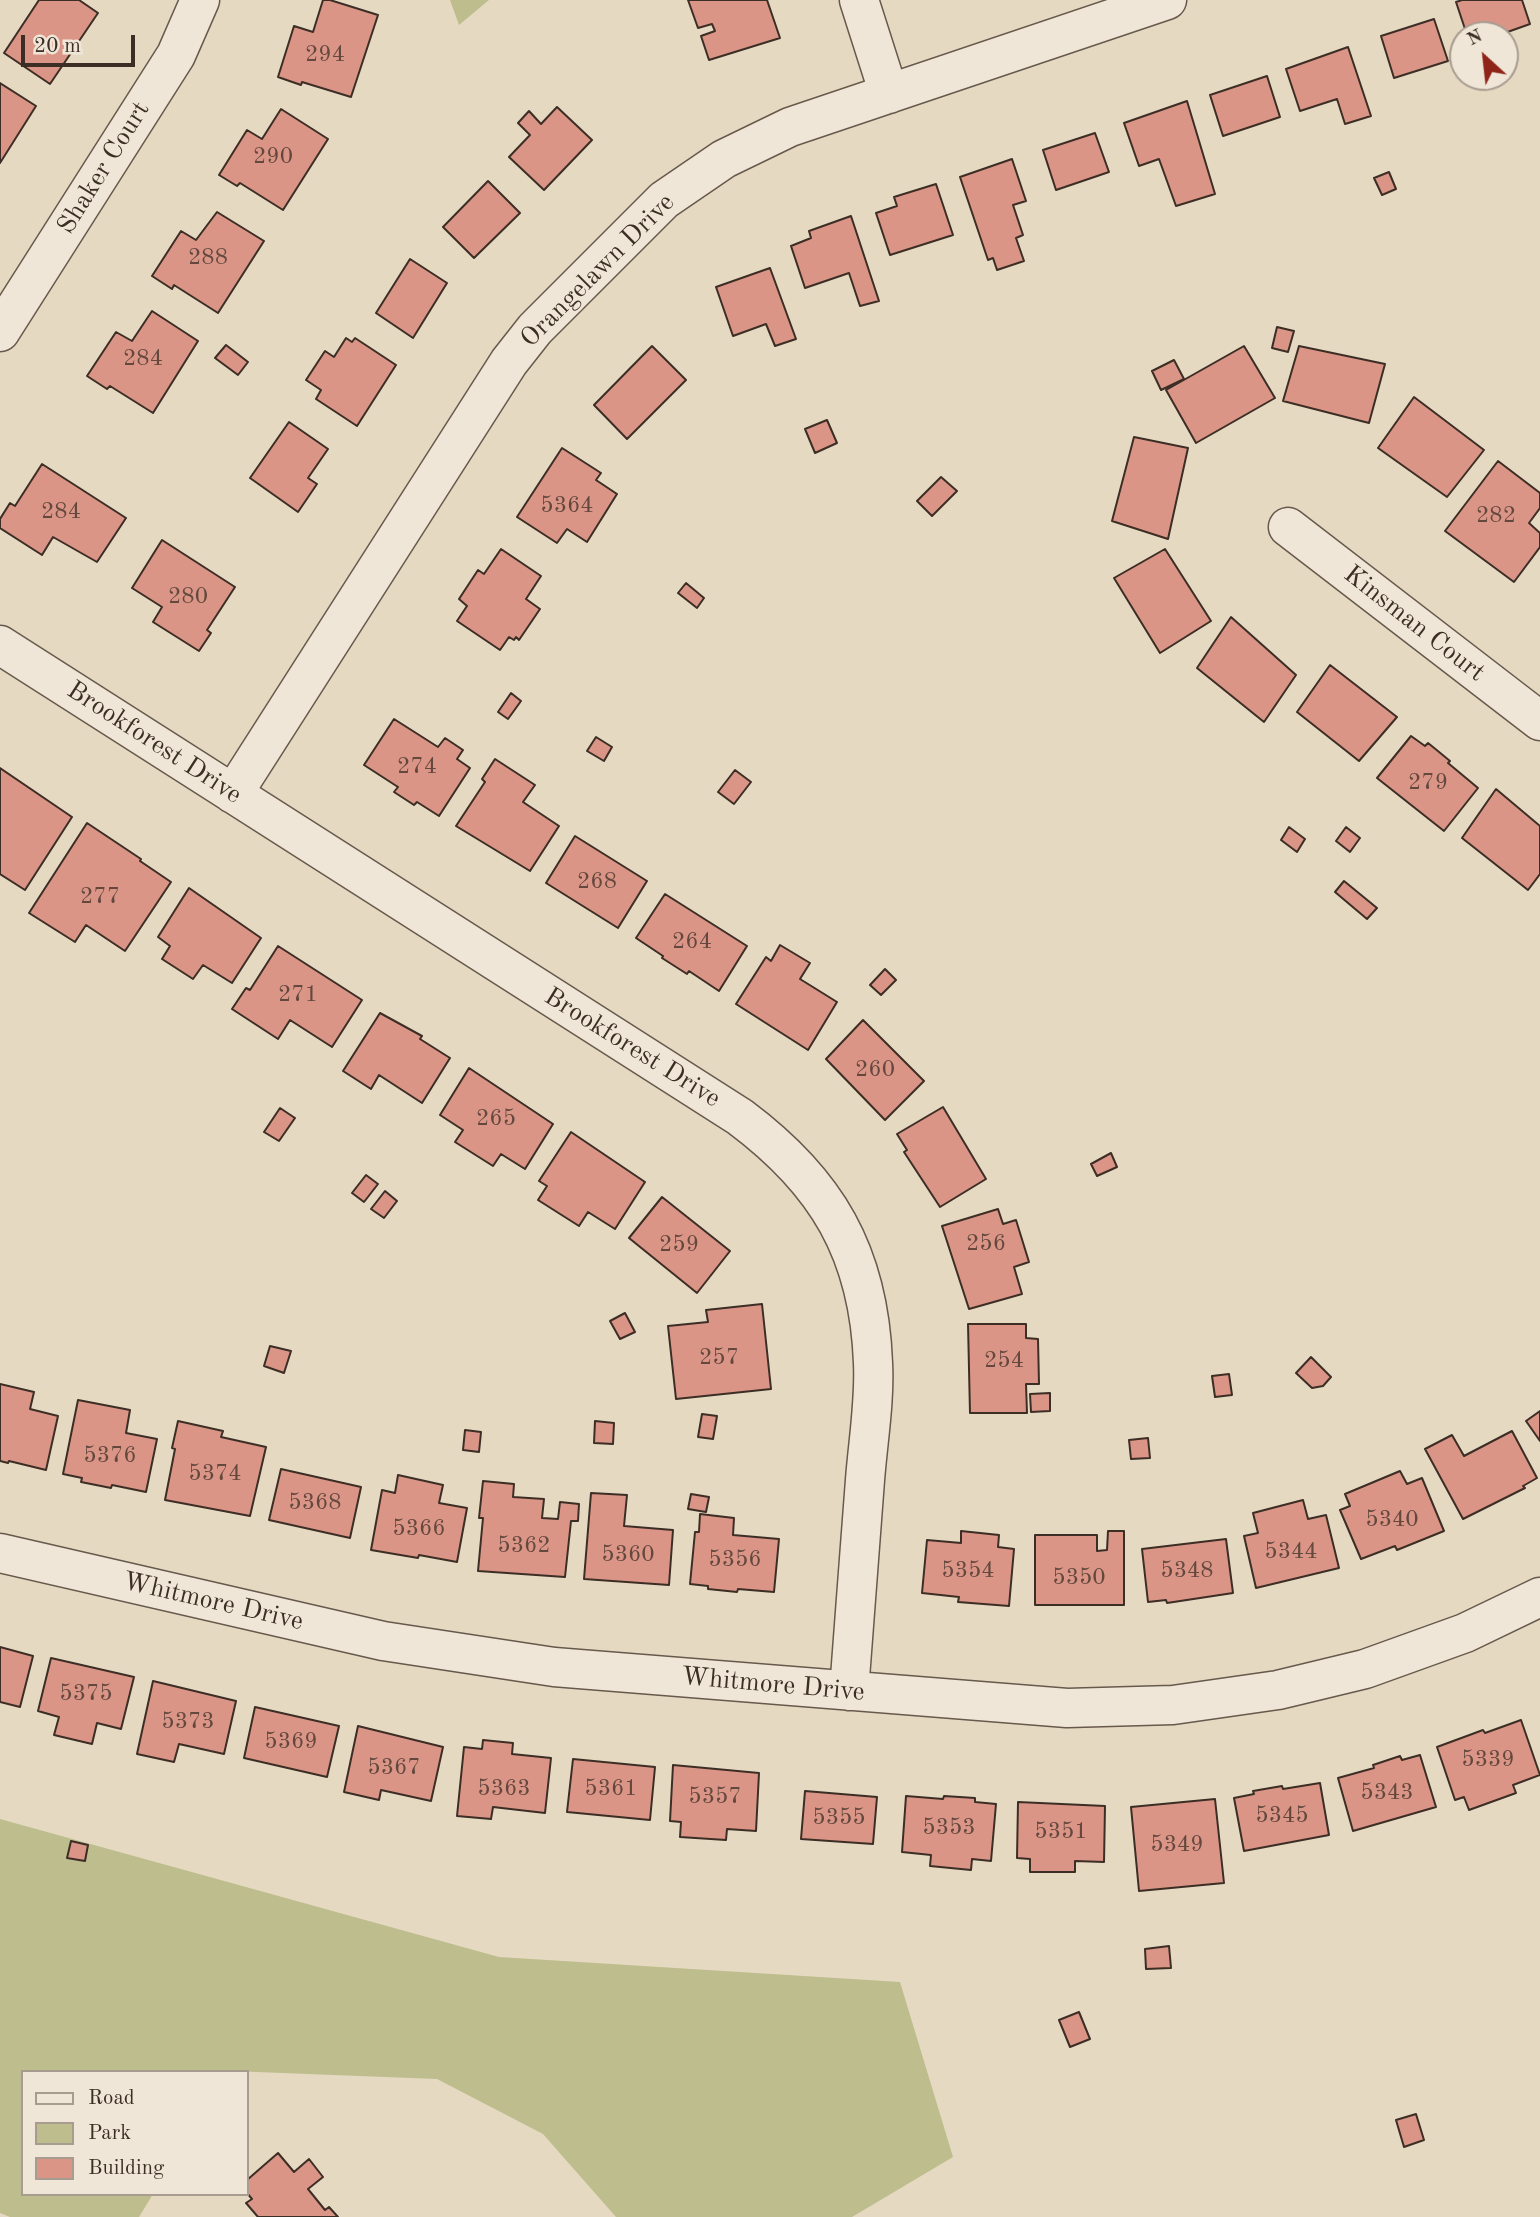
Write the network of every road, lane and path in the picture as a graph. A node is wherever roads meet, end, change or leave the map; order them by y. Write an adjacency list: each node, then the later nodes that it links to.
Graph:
1 (200, 0): 5 (street, Shaker Court)
2 (859, 0): 4 (street)
3 (1167, 0): 4 (street, Orangelawn Drive)
4 (890, 94): 9 (street, Orangelawn Drive)
5 (0, 332)
6 (1288, 527): 8 (street, Kinsman Court)
7 (0, 645): 9 (street, Brookforest Drive)
8 (1540, 721)
9 (233, 794): 12 (street, Brookforest Drive)
10 (0, 1553): 12 (street, Whitmore Drive)
11 (1540, 1597): 12 (street, Whitmore Drive)
12 (849, 1691)

